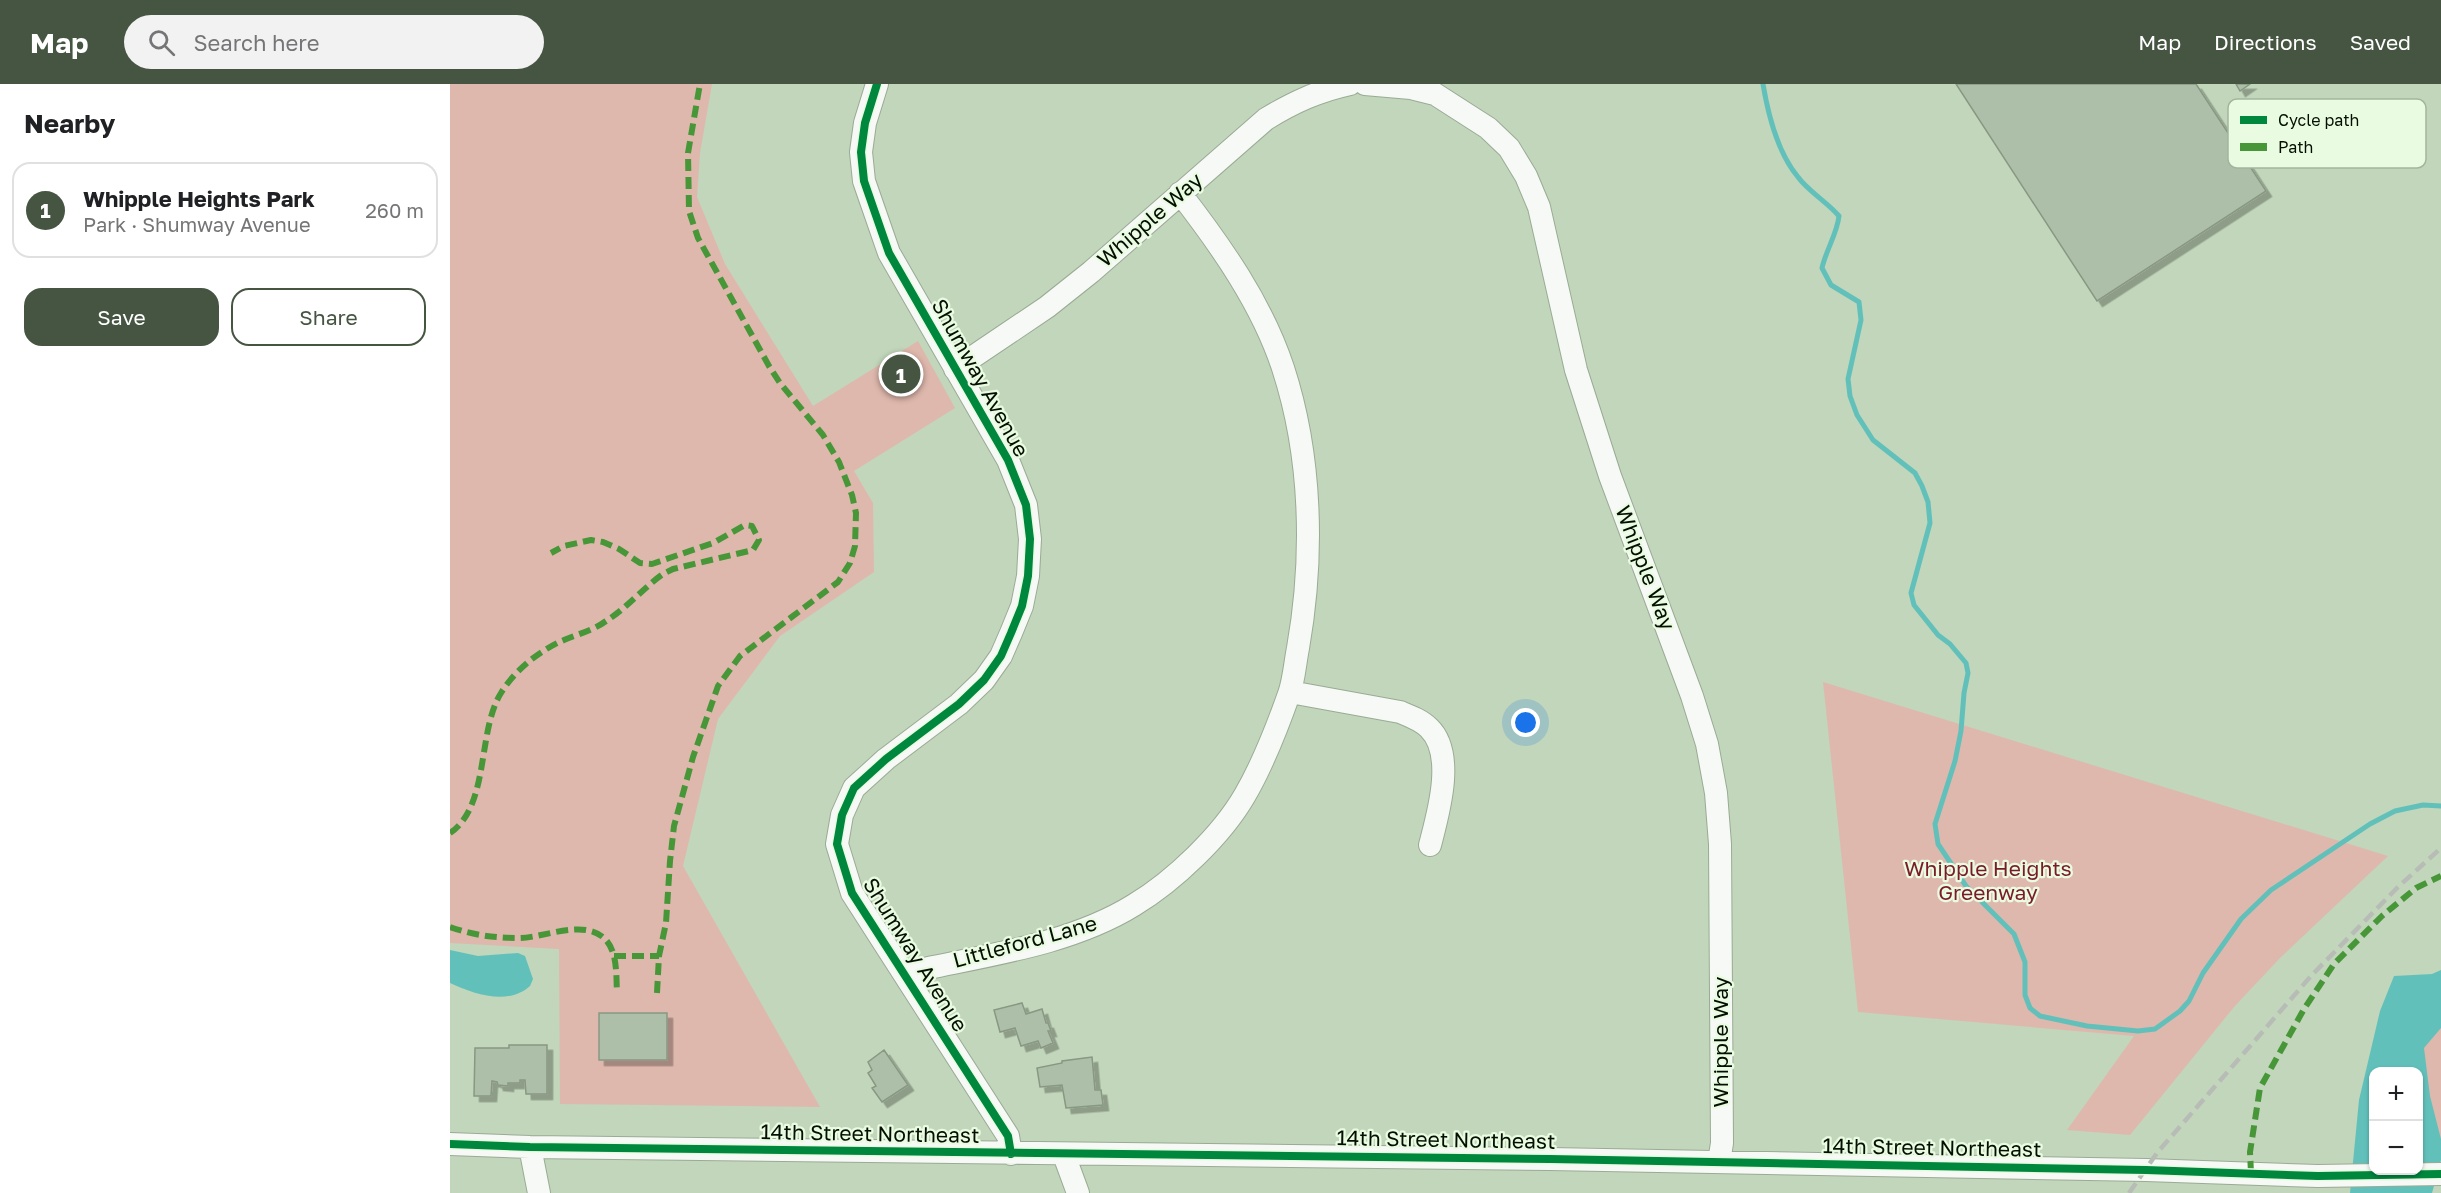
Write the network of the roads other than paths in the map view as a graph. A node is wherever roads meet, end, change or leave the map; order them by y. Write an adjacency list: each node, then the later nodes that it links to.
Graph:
1 (877, 84): 5 (street, Shumway Avenue)
2 (1350, 84): 4 (street, Whipple Way)
3 (1365, 84): 13 (street, Whipple Way)
4 (1180, 193): 5 (street, Whipple Way); 6 (street, Littleford Lane)
5 (955, 369): 8 (street, Shumway Avenue)
6 (1290, 692): 7 (street); 8 (street, Littleford Lane)
7 (1430, 845)
8 (905, 973): 11 (street, Shumway Avenue)
9 (450, 1144): 10 (street, 14th Street Northeast)
10 (530, 1147): 11 (street, 14th Street Northeast); 15 (street)
11 (1011, 1154): 12 (street, 14th Street Northeast)
12 (1064, 1155): 13 (street, 14th Street Northeast); 16 (street)
13 (1719, 1162): 14 (street, 14th Street Northeast)
14 (2441, 1174)
15 (539, 1193)
16 (1077, 1193)

